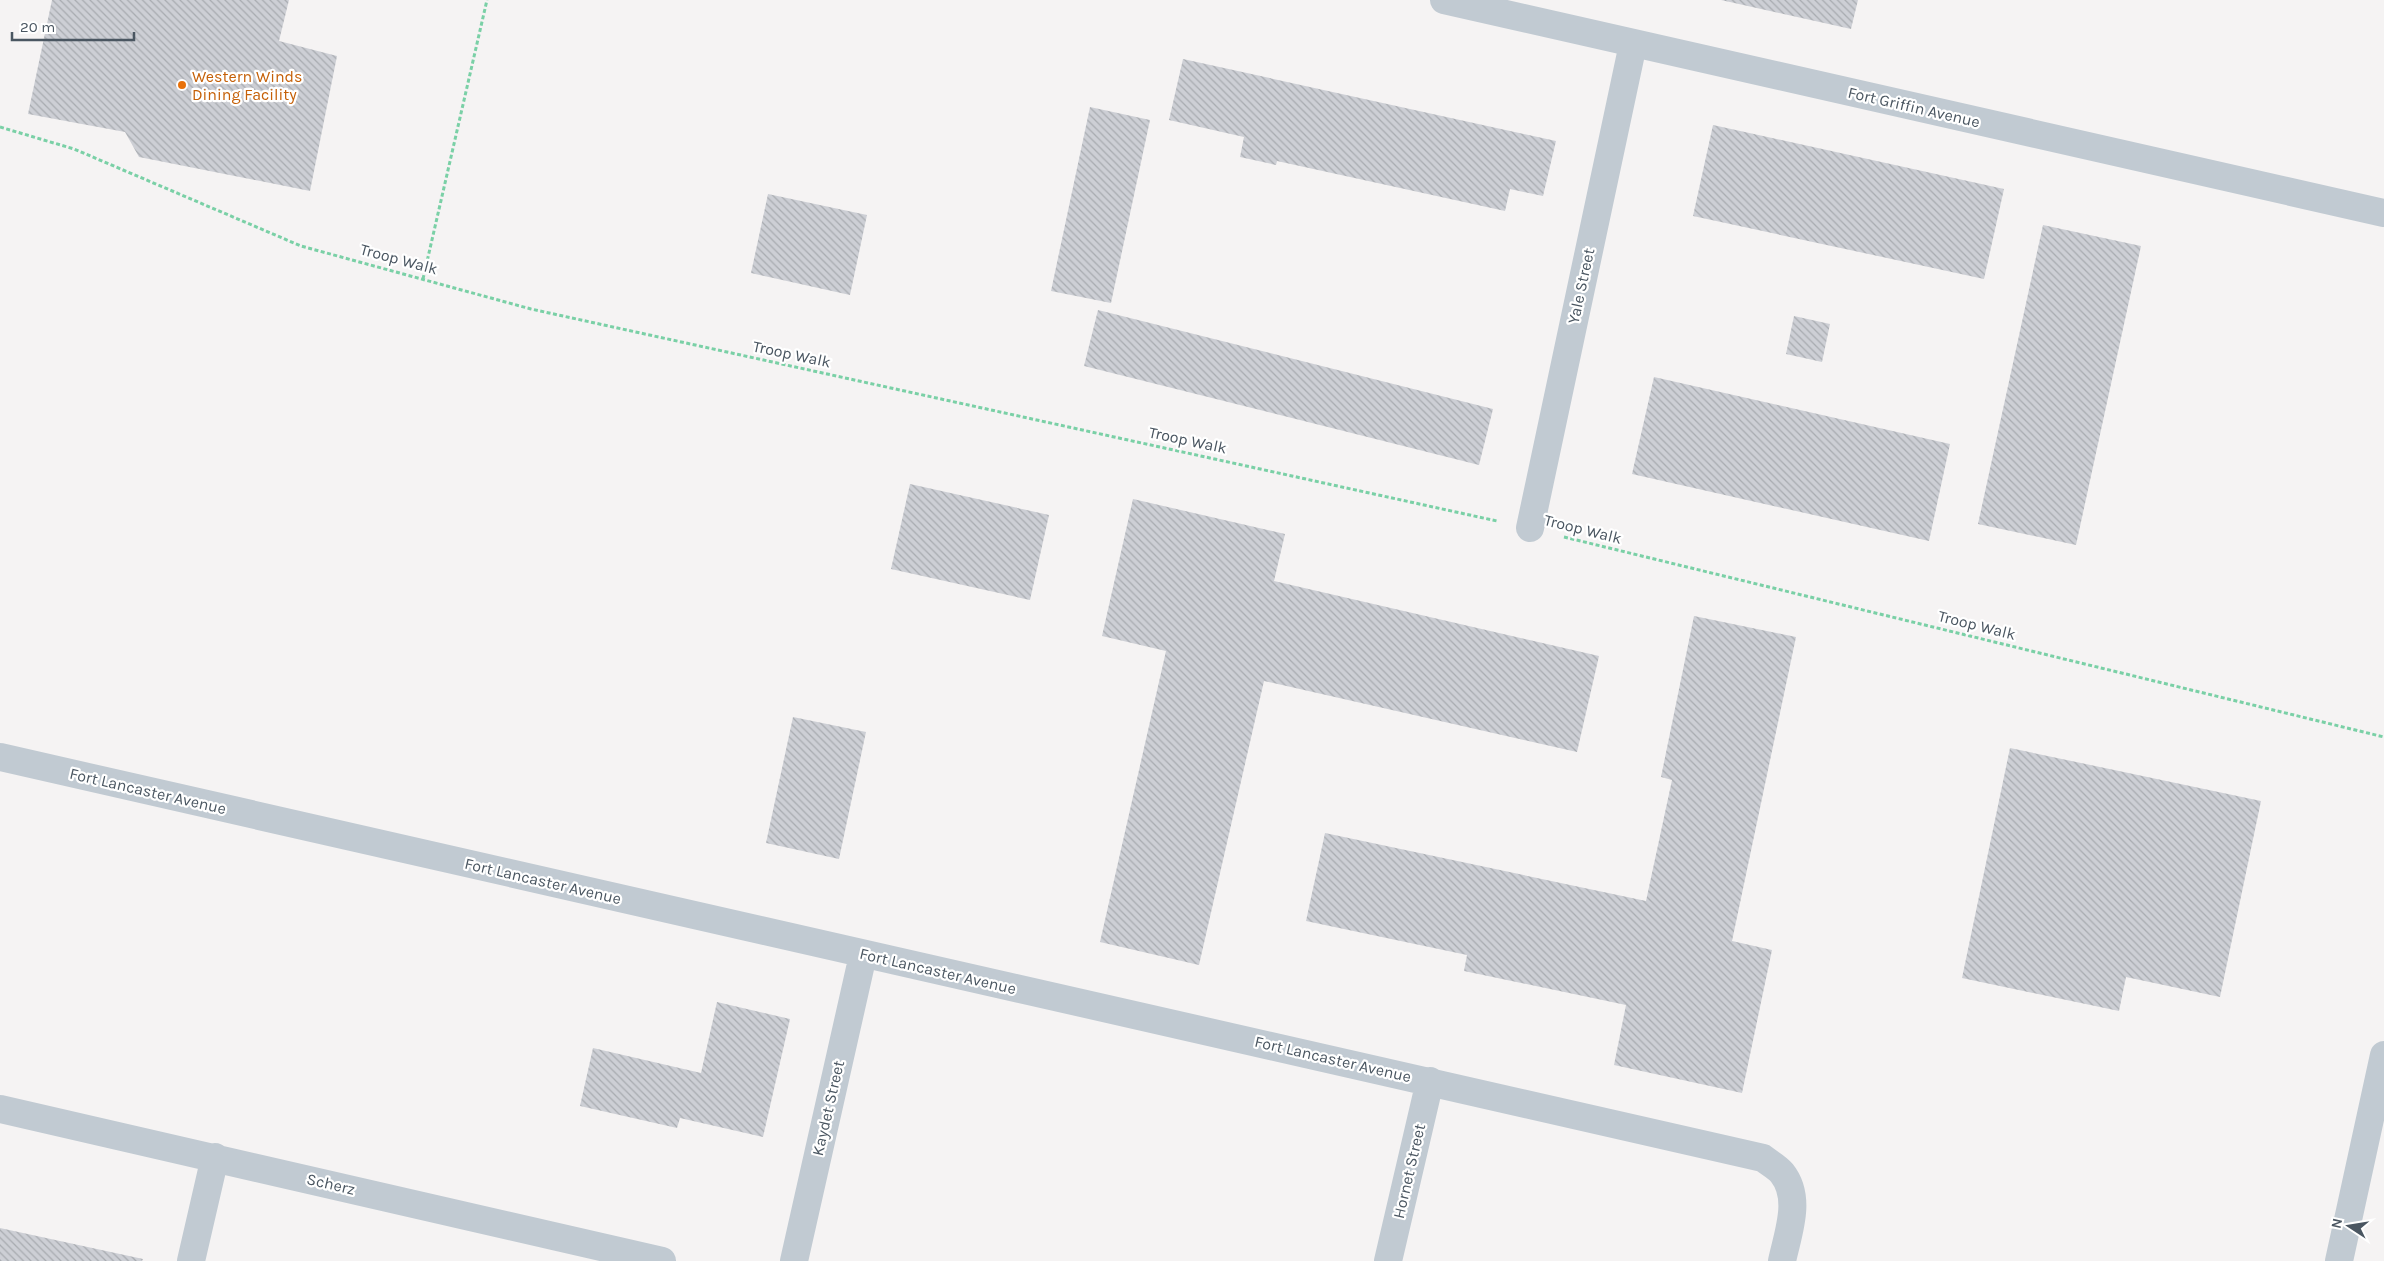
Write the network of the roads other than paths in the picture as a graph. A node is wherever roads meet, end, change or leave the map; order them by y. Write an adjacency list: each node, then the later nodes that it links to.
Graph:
1 (1444, 0): 2 (street, Fort Griffin Avenue)
2 (1633, 44): 3 (street, Fort Griffin Avenue); 4 (street, Yale Street)
3 (2384, 213)
4 (1530, 528)
5 (0, 757): 6 (street, Fort Lancaster Avenue)
6 (863, 954): 8 (street, Fort Lancaster Avenue); 13 (street, Kaydet Street)
7 (2384, 1055): 16 (street)
8 (1430, 1081): 14 (street, Hornet Street); 15 (street, Fort Lancaster Avenue)
9 (0, 1109): 10 (street, Scherz)
10 (215, 1157): 11 (street); 12 (street, Scherz)
11 (191, 1261)
12 (662, 1261)
13 (794, 1261)
14 (1388, 1261)
15 (1782, 1261)
16 (2339, 1261)

